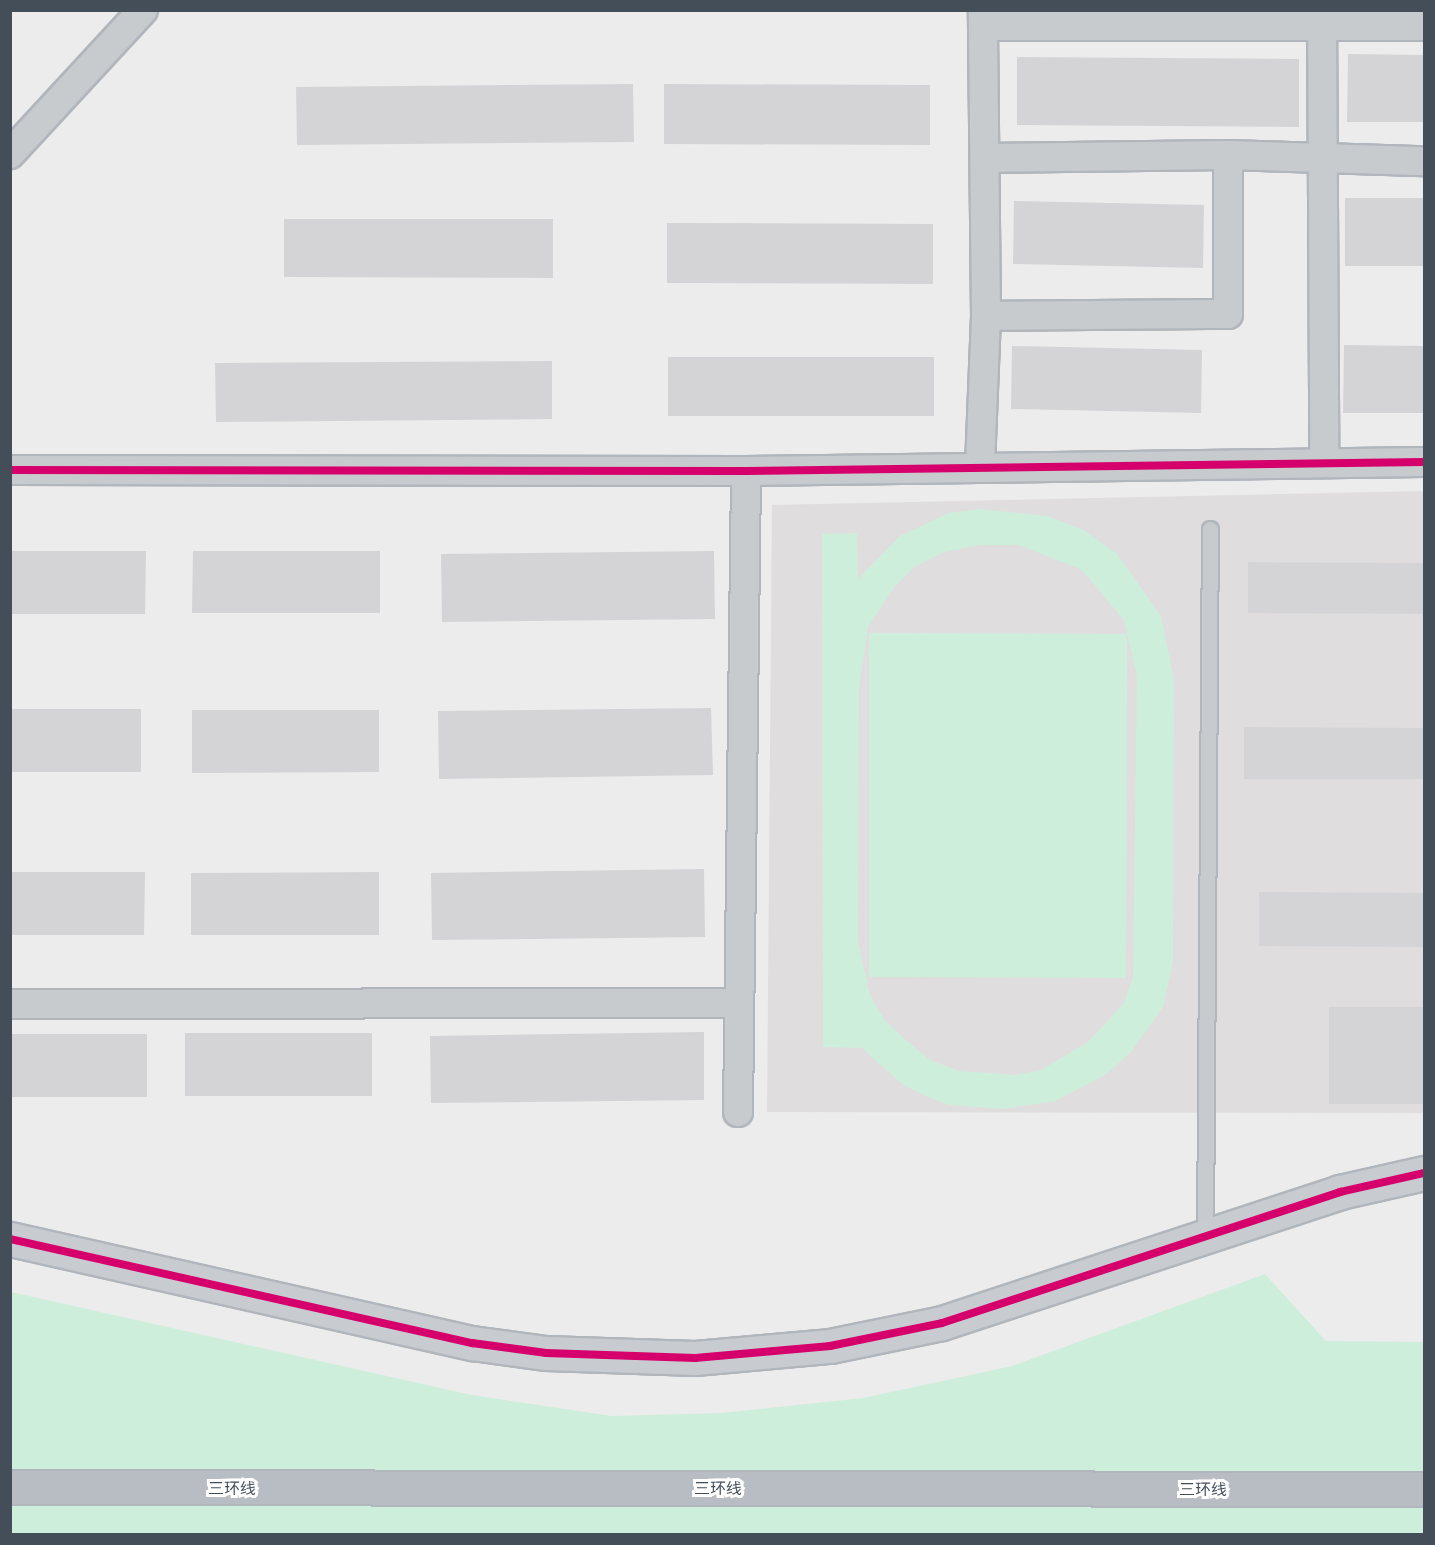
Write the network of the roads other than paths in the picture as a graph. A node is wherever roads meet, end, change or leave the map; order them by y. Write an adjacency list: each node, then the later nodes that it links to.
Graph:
1 (143, 10): 5 (street)
2 (983, 18): 3 (street); 7 (street)
3 (1322, 19): 4 (street); 8 (street)
4 (1425, 26)
5 (10, 154)
6 (1228, 155): 7 (street); 8 (street); 10 (street)
7 (985, 158): 10 (street)
8 (1323, 161): 9 (street); 12 (street)
9 (1425, 161)
10 (986, 316): 13 (street)
11 (1425, 462): 12 (street)
12 (1324, 463): 13 (street)
13 (980, 466): 15 (street)
14 (10, 470): 15 (street)
15 (746, 471): 17 (street)
16 (1210, 529): 21 (lane)
17 (739, 1003): 18 (street); 19 (street)
18 (10, 1004)
19 (738, 1112)
20 (1425, 1173): 21 (street)
21 (1205, 1238): 22 (street)
22 (10, 1239)
23 (10, 1487): 24 (highway, 三环线)
24 (1425, 1489)

